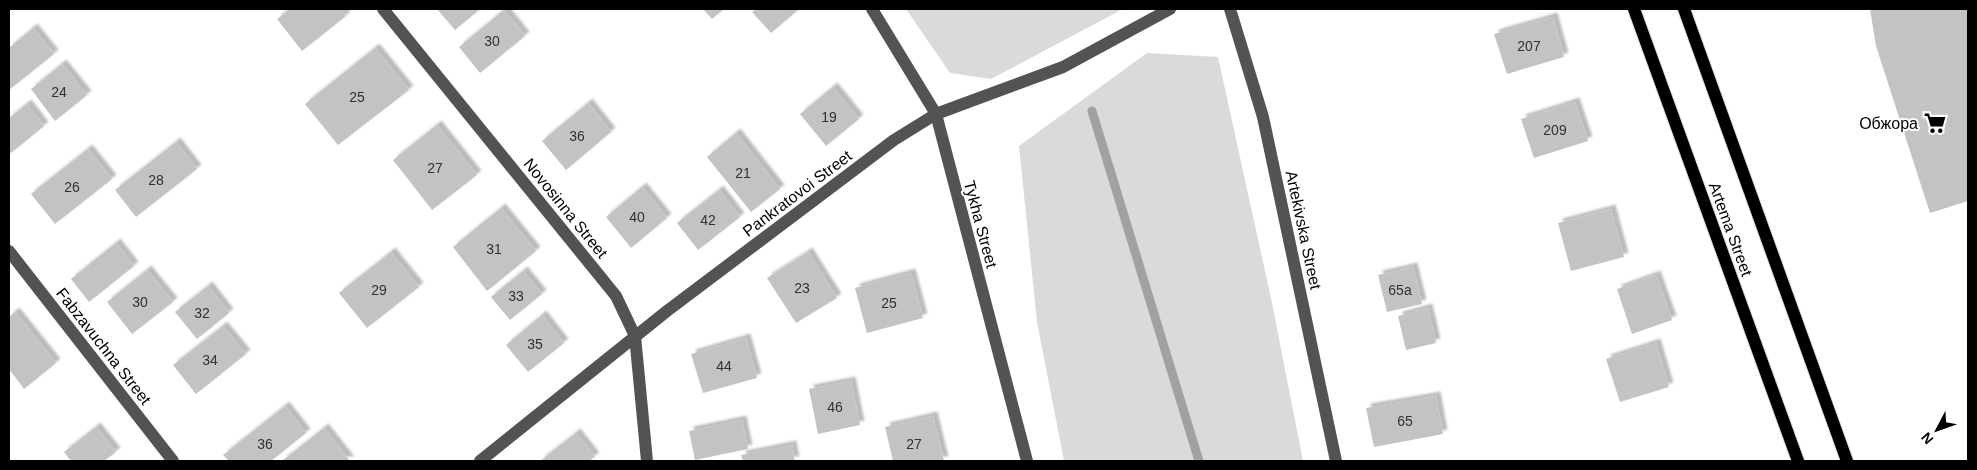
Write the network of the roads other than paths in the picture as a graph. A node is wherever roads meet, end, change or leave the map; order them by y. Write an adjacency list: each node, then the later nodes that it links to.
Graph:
1 (383, 9): 9 (street, Novosinna Street)
2 (872, 9): 7 (street, Tykha Street)
3 (1170, 9): 7 (street, Pankratovoi Street)
4 (1230, 9): 14 (street, Artekivska Street)
5 (1634, 9): 15 (main road, Artema Street)
6 (1684, 9): 16 (main road, Artema Street)
7 (936, 114): 9 (street, Pankratovoi Street); 13 (street, Tykha Street)
8 (10, 254): 10 (street, Fabzavuchna Street)
9 (635, 336): 11 (street, Pankratovoi Street); 12 (street, Novosinna Street)
10 (173, 461)
11 (480, 461)
12 (647, 461)
13 (1027, 461)
14 (1336, 461)
15 (1798, 461)
16 (1847, 461)

